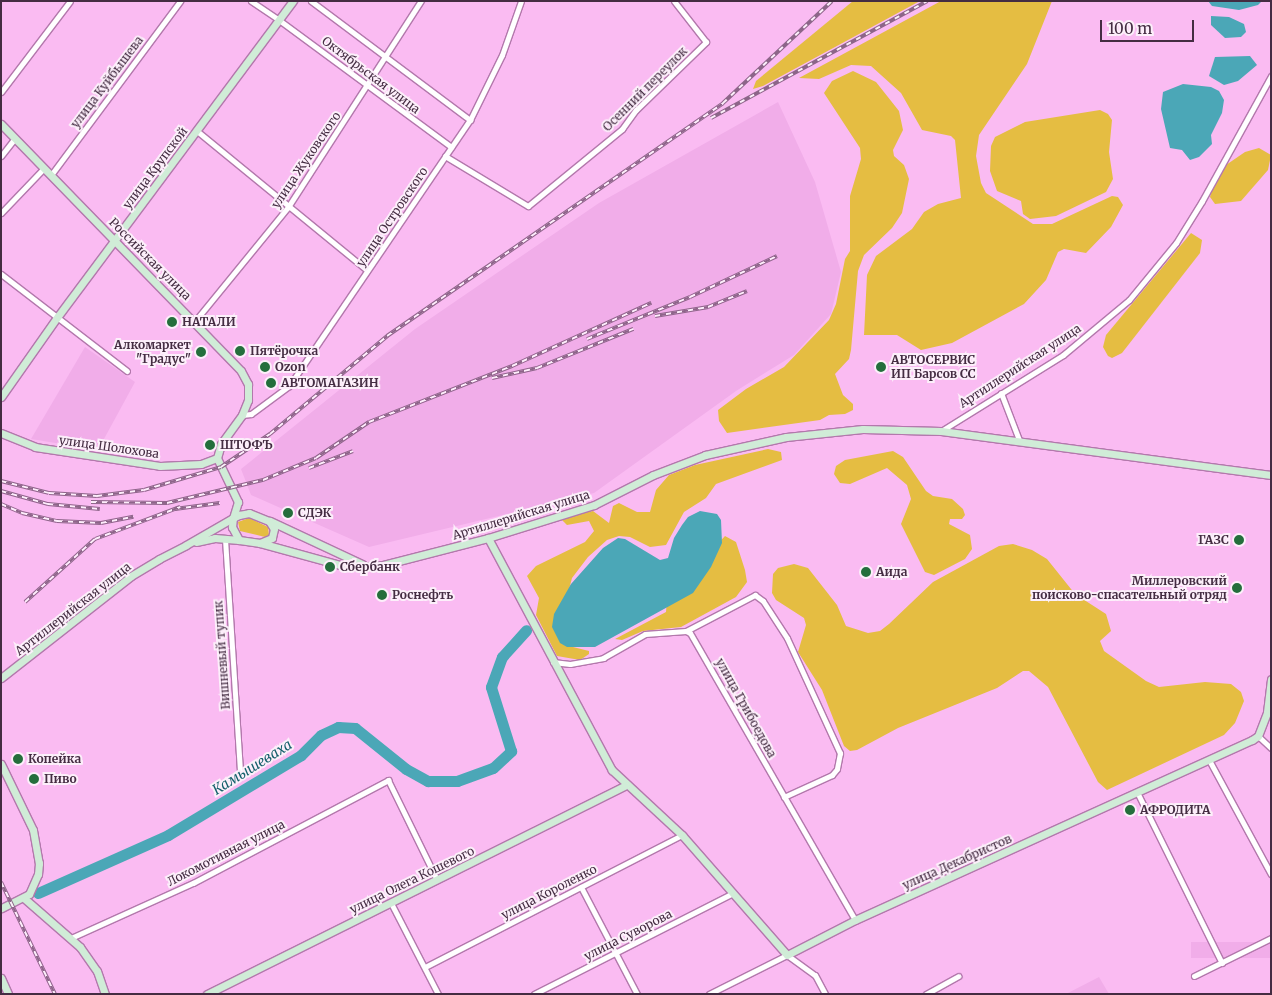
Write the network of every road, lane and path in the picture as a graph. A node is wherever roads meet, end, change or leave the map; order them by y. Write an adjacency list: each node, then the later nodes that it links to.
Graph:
1 (70, 1): 13 (street)
2 (180, 1): 22 (street, улица Куйбышева)
3 (251, 1): 9 (street, Октябрьская улица)
4 (293, 1): 9 (street, улица Крупской)
5 (311, 1): 10 (street, Октябрьская улица)
6 (421, 1): 10 (street, улица Жуковского)
7 (521, 1): 14 (street, улица Островского)
8 (674, 1): 20 (street, Осенний переулок)
9 (279, 20): 12 (street, Октябрьская улица); 16 (street, улица Крупской)
10 (386, 58): 12 (street, улица Жуковского); 14 (street, Октябрьская улица)
11 (1271, 76): 31 (street, Артиллерийская улица)
12 (368, 85): 18 (street, Октябрьская улица); 23 (street, улица Жуковского)
13 (1, 92)
14 (470, 120): 18 (street, улица Островского)
15 (1, 124): 17 (street, Российская улица)
16 (197, 131): 23 (street); 25 (street, улица Крупской)
17 (15, 138): 19 (street); 21 (street, Российская улица)
18 (451, 147): 20 (street, улица Островского)
19 (1, 156)
20 (445, 156): 26 (street, улица Островского)
21 (44, 168): 22 (street, Российская улица); 24 (street)
22 (51, 175): 25 (street, Российская улица)
23 (288, 207): 26 (street); 29 (street, улица Жуковского)
24 (1, 214)
25 (115, 241): 28 (street, улица Крупской); 29 (street, Российская улица)
26 (368, 270): 33 (street, улица Островского)
27 (1, 274): 28 (street)
28 (58, 316): 30 (street); 32 (street, улица Крупской)
29 (195, 321): 33 (street, Российская улица)
30 (127, 371)
31 (1001, 393): 34 (street, Артиллерийская улица); 36 (street)
32 (1, 397)
33 (242, 415): 37 (street, Российская улица)
34 (941, 431): 36 (street, Артиллерийская улица); 43 (street, Артиллерийская улица)
35 (1, 433): 37 (street, улица Шолохова)
36 (1019, 440): 38 (street, Артиллерийская улица)
37 (217, 458): 39 (street)
38 (1271, 475)
39 (238, 502): 40 (street); 41 (street)
40 (256, 515): 41 (street, Артиллерийская улица); 42 (street)
41 (233, 518): 45 (street); 47 (street, Артиллерийская улица)
42 (270, 521): 46 (street); 48 (street)
43 (488, 538): 48 (street, Артиллерийская улица); 50 (street)
44 (225, 539): 45 (street, Артиллерийская улица); 47 (street, Артиллерийская улица); 57 (street, Вишневый тупик)
45 (239, 540): 46 (street, Артиллерийская улица)
46 (260, 543): 48 (street, Артиллерийская улица)
47 (186, 545): 51 (street, Артиллерийская улица)
48 (367, 566)
49 (686, 631): 50 (street); 60 (street, улица Грибоедова); 60 (street)
50 (553, 662): 58 (street)
51 (1, 678)
52 (1271, 679): 53 (street)
53 (1258, 736): 54 (street); 55 (street, улица Декабристов)
54 (1271, 748)
55 (1209, 760): 59 (street, улица Декабристов); 62 (street)
56 (1, 764): 66 (street)
57 (240, 771)
58 (626, 785): 61 (street); 63 (street, улица Олега Кошевого)
59 (1137, 792): 69 (street, улица Декабристов); 74 (street)
60 (784, 797): 69 (street, улица Грибоедова)
61 (682, 835): 64 (street, улица Короленко); 65 (street)
62 (1271, 874)
63 (438, 880): 67 (street, улица Олега Кошевого); 70 (street, Локомотивная улица)
64 (581, 887): 72 (street); 75 (street, улица Короленко)
65 (731, 894): 72 (street, улица Суворова); 73 (street)
66 (25, 899): 68 (street); 70 (street)
67 (391, 903): 75 (street); 81 (street, улица Олега Кошевого)
68 (2, 909)
69 (855, 920): 73 (street, улица Декабристов)
70 (71, 938): 80 (street)
71 (1271, 938): 74 (street)
72 (616, 952): 83 (street, улица Суворова); 84 (street)
73 (787, 954): 85 (street); 86 (street)
74 (1222, 962): 77 (street)
75 (425, 967): 82 (street)
76 (958, 976): 87 (street)
77 (1194, 976)
78 (1, 978): 79 (street)
79 (8, 994)
80 (105, 994)
81 (207, 994)
82 (438, 994)
83 (534, 994)
84 (638, 994)
85 (709, 994)
86 (824, 994)
87 (926, 994)

